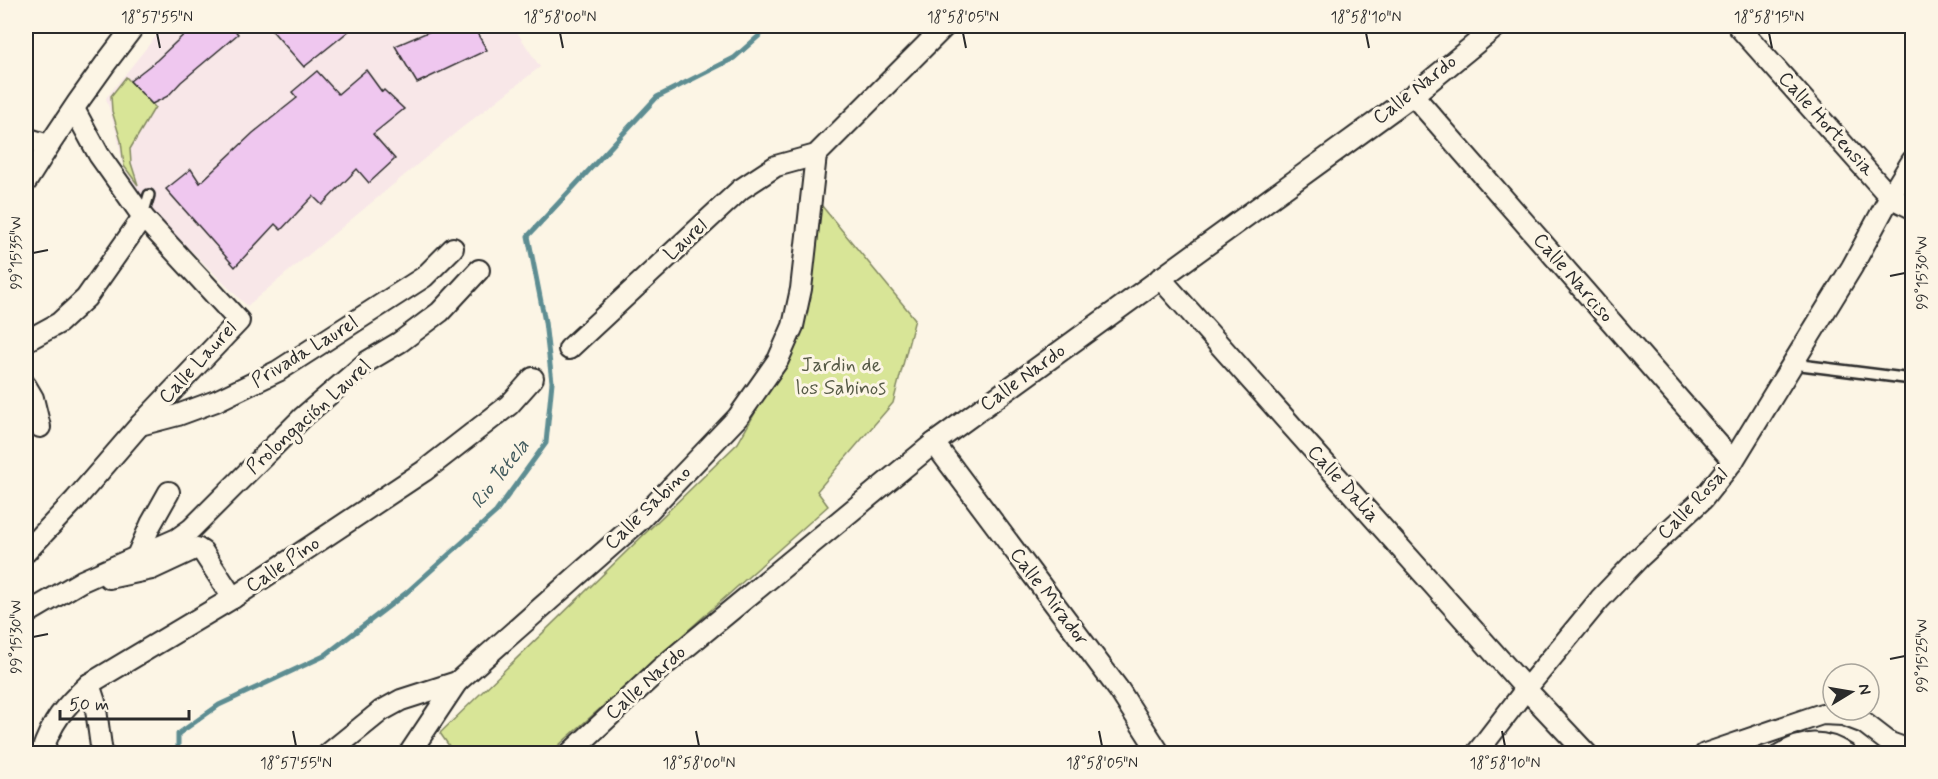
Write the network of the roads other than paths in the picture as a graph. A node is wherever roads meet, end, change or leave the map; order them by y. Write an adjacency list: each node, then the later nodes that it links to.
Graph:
1 (134, 26): 6 (street)
2 (945, 26): 9 (street)
3 (1497, 26): 5 (street, Calle Nardo)
4 (1738, 26): 13 (street, Calle Hortensia)
5 (1413, 95): 18 (street, Calle Nardo); 28 (street, Calle Narciso)
6 (74, 109): 8 (street); 15 (street, Calle Laurel)
7 (26, 138): 8 (street)
8 (48, 145): 11 (street)
9 (816, 155): 20 (street, Laurel); 35 (street, Calle Sabino)
10 (1912, 161): 13 (street, Calle Rosal)
11 (26, 182)
12 (149, 195): 15 (lane)
13 (1890, 197): 14 (street); 21 (street, Calle Rosal)
14 (1912, 208)
15 (143, 218): 19 (street); 25 (street, Calle Laurel)
16 (453, 248): 25 (street, Privada Laurel)
17 (479, 270): 31 (street, Prolongación Laurel)
18 (1160, 278): 27 (street, Calle Nardo); 37 (street, Calle Dalia)
19 (26, 341)
20 (569, 349)
21 (1793, 364): 23 (lane); 28 (street, Calle Rosal)
22 (533, 378): 33 (street, Calle Pino)
23 (1912, 379)
24 (26, 387): 26 (street)
25 (139, 426): 30 (street, Calle Laurel)
26 (40, 427)
27 (933, 443): 47 (street, Calle Nardo); 48 (street, Calle Mirador)
28 (1733, 461): 37 (street, Calle Rosal)
29 (169, 492): 31 (street)
30 (26, 552)
31 (136, 558): 32 (street)
32 (82, 582): 33 (street); 34 (street)
33 (233, 598): 36 (street, Calle Pino)
34 (26, 614)
35 (457, 682): 45 (street, Calle Sabino); 46 (street)
36 (89, 684): 43 (street, Calle Pino); 44 (street)
37 (1526, 689): 49 (street, Calle Rosal); 50 (street, Calle Dalia)
38 (1821, 714): 51 (street)
39 (1842, 722): 41 (street)
40 (1861, 722): 42 (street)
41 (1840, 750): 52 (street)
42 (1912, 751)
43 (41, 753)
44 (102, 753)
45 (328, 753)
46 (409, 753)
47 (569, 753)
48 (1160, 753)
49 (1476, 753)
50 (1587, 753)
51 (1705, 753)
52 (1781, 753)

